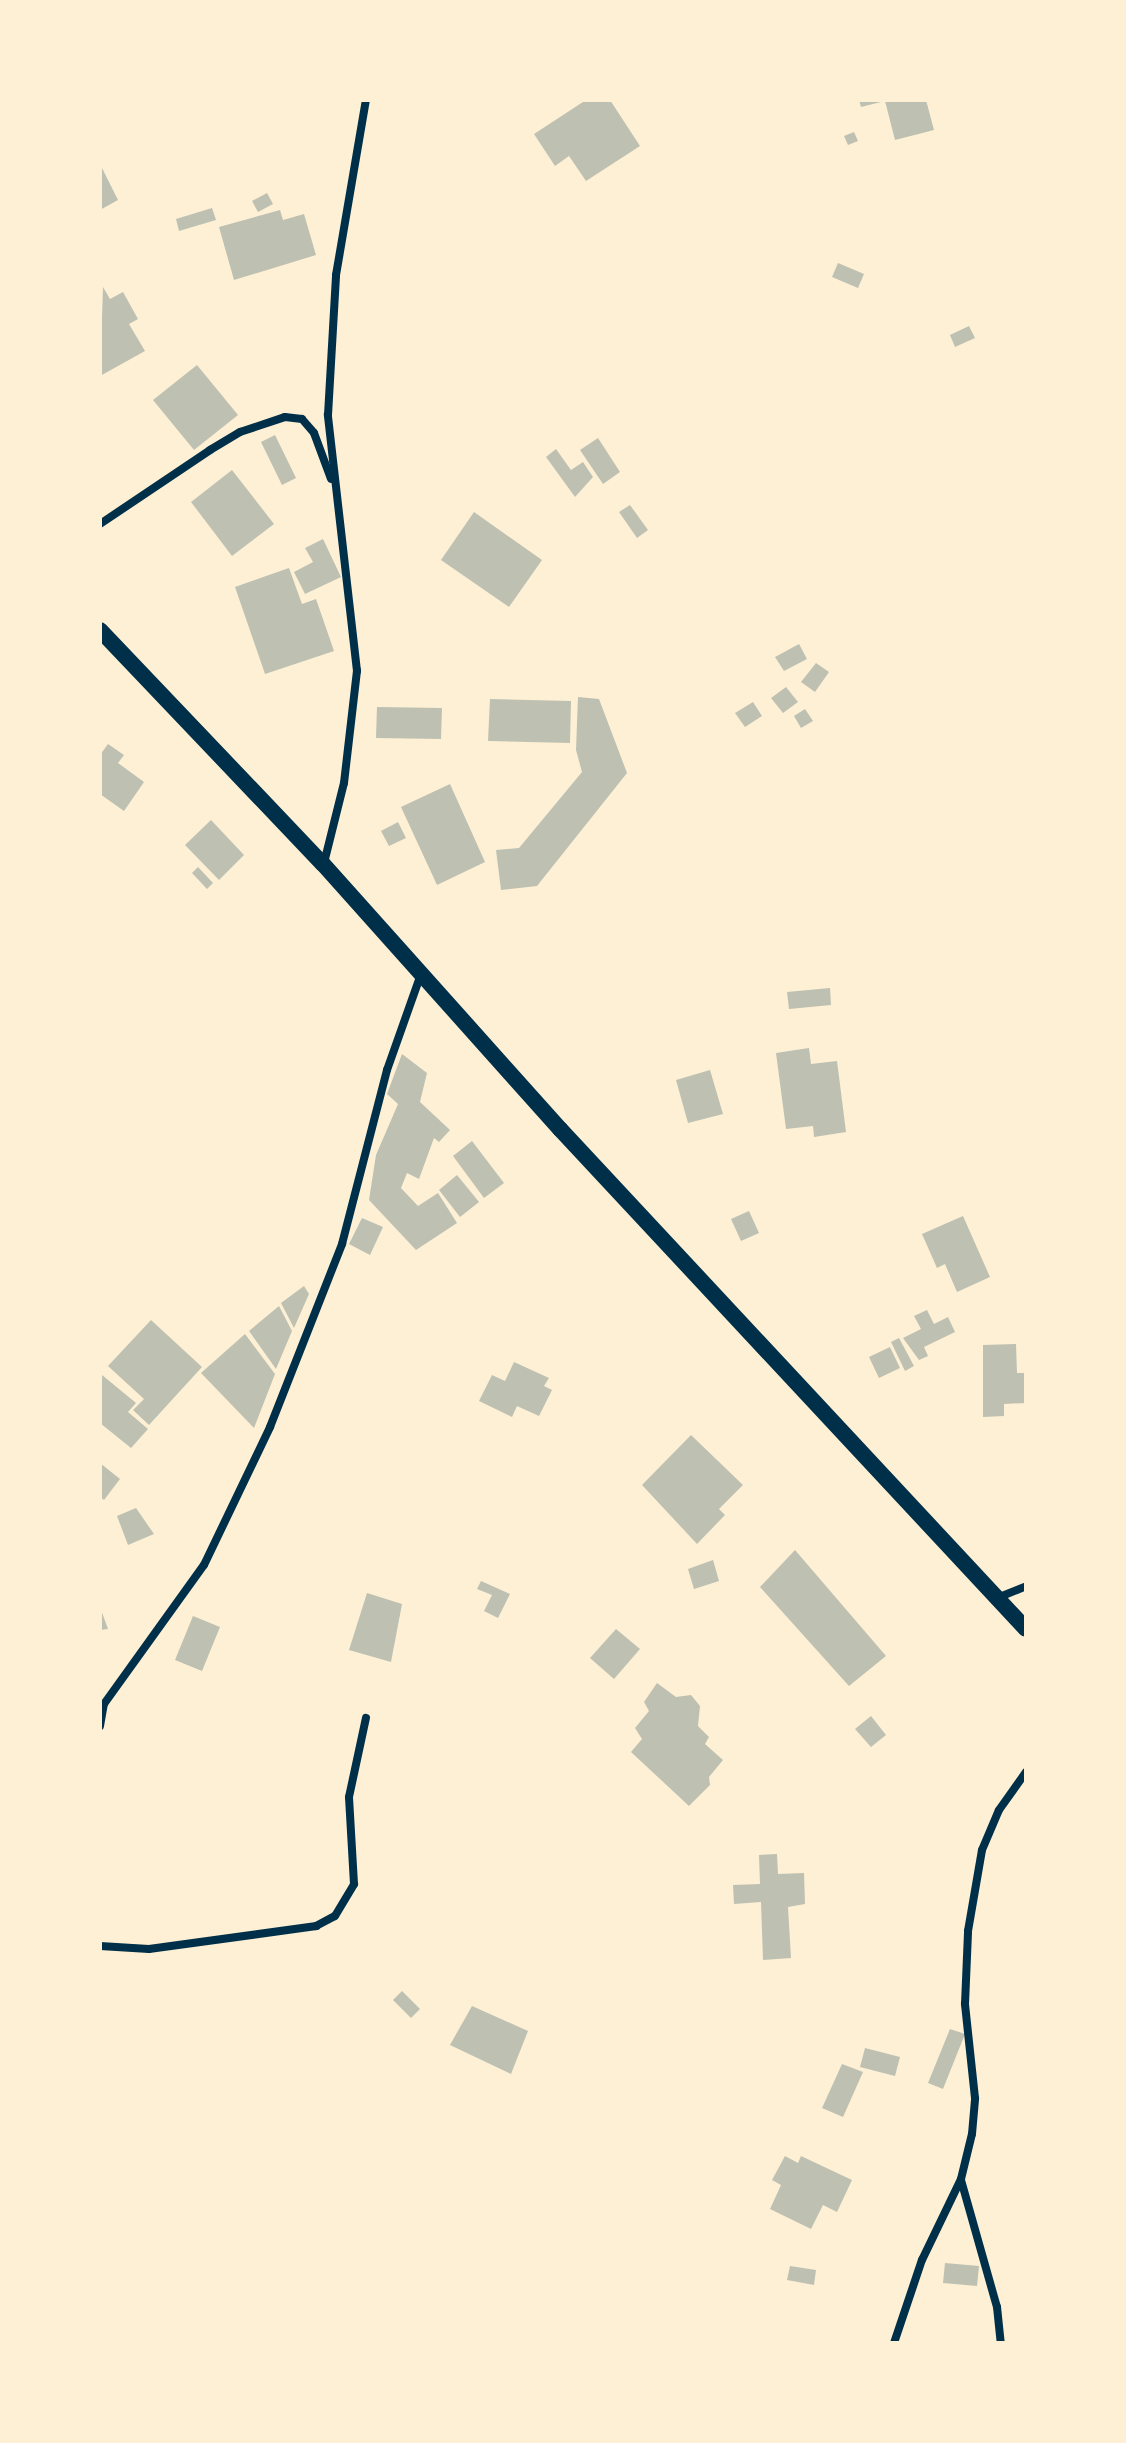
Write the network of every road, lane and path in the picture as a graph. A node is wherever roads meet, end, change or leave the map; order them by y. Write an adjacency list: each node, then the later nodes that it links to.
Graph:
1 (366, 100): 2 (street)
2 (335, 494): 3 (street); 5 (street)
3 (100, 524)
4 (100, 630): 5 (main road)
5 (323, 864): 6 (main road)
6 (422, 973): 8 (main road); 10 (street)
7 (1026, 1586): 8 (street)
8 (993, 1599): 9 (main road)
9 (1026, 1629)
10 (102, 1705): 12 (street)
11 (366, 1718): 14 (street)
12 (100, 1726)
13 (1026, 1772): 15 (street)
14 (100, 1946)
15 (961, 2179): 16 (street); 17 (street)
16 (894, 2343)
17 (1001, 2343)

